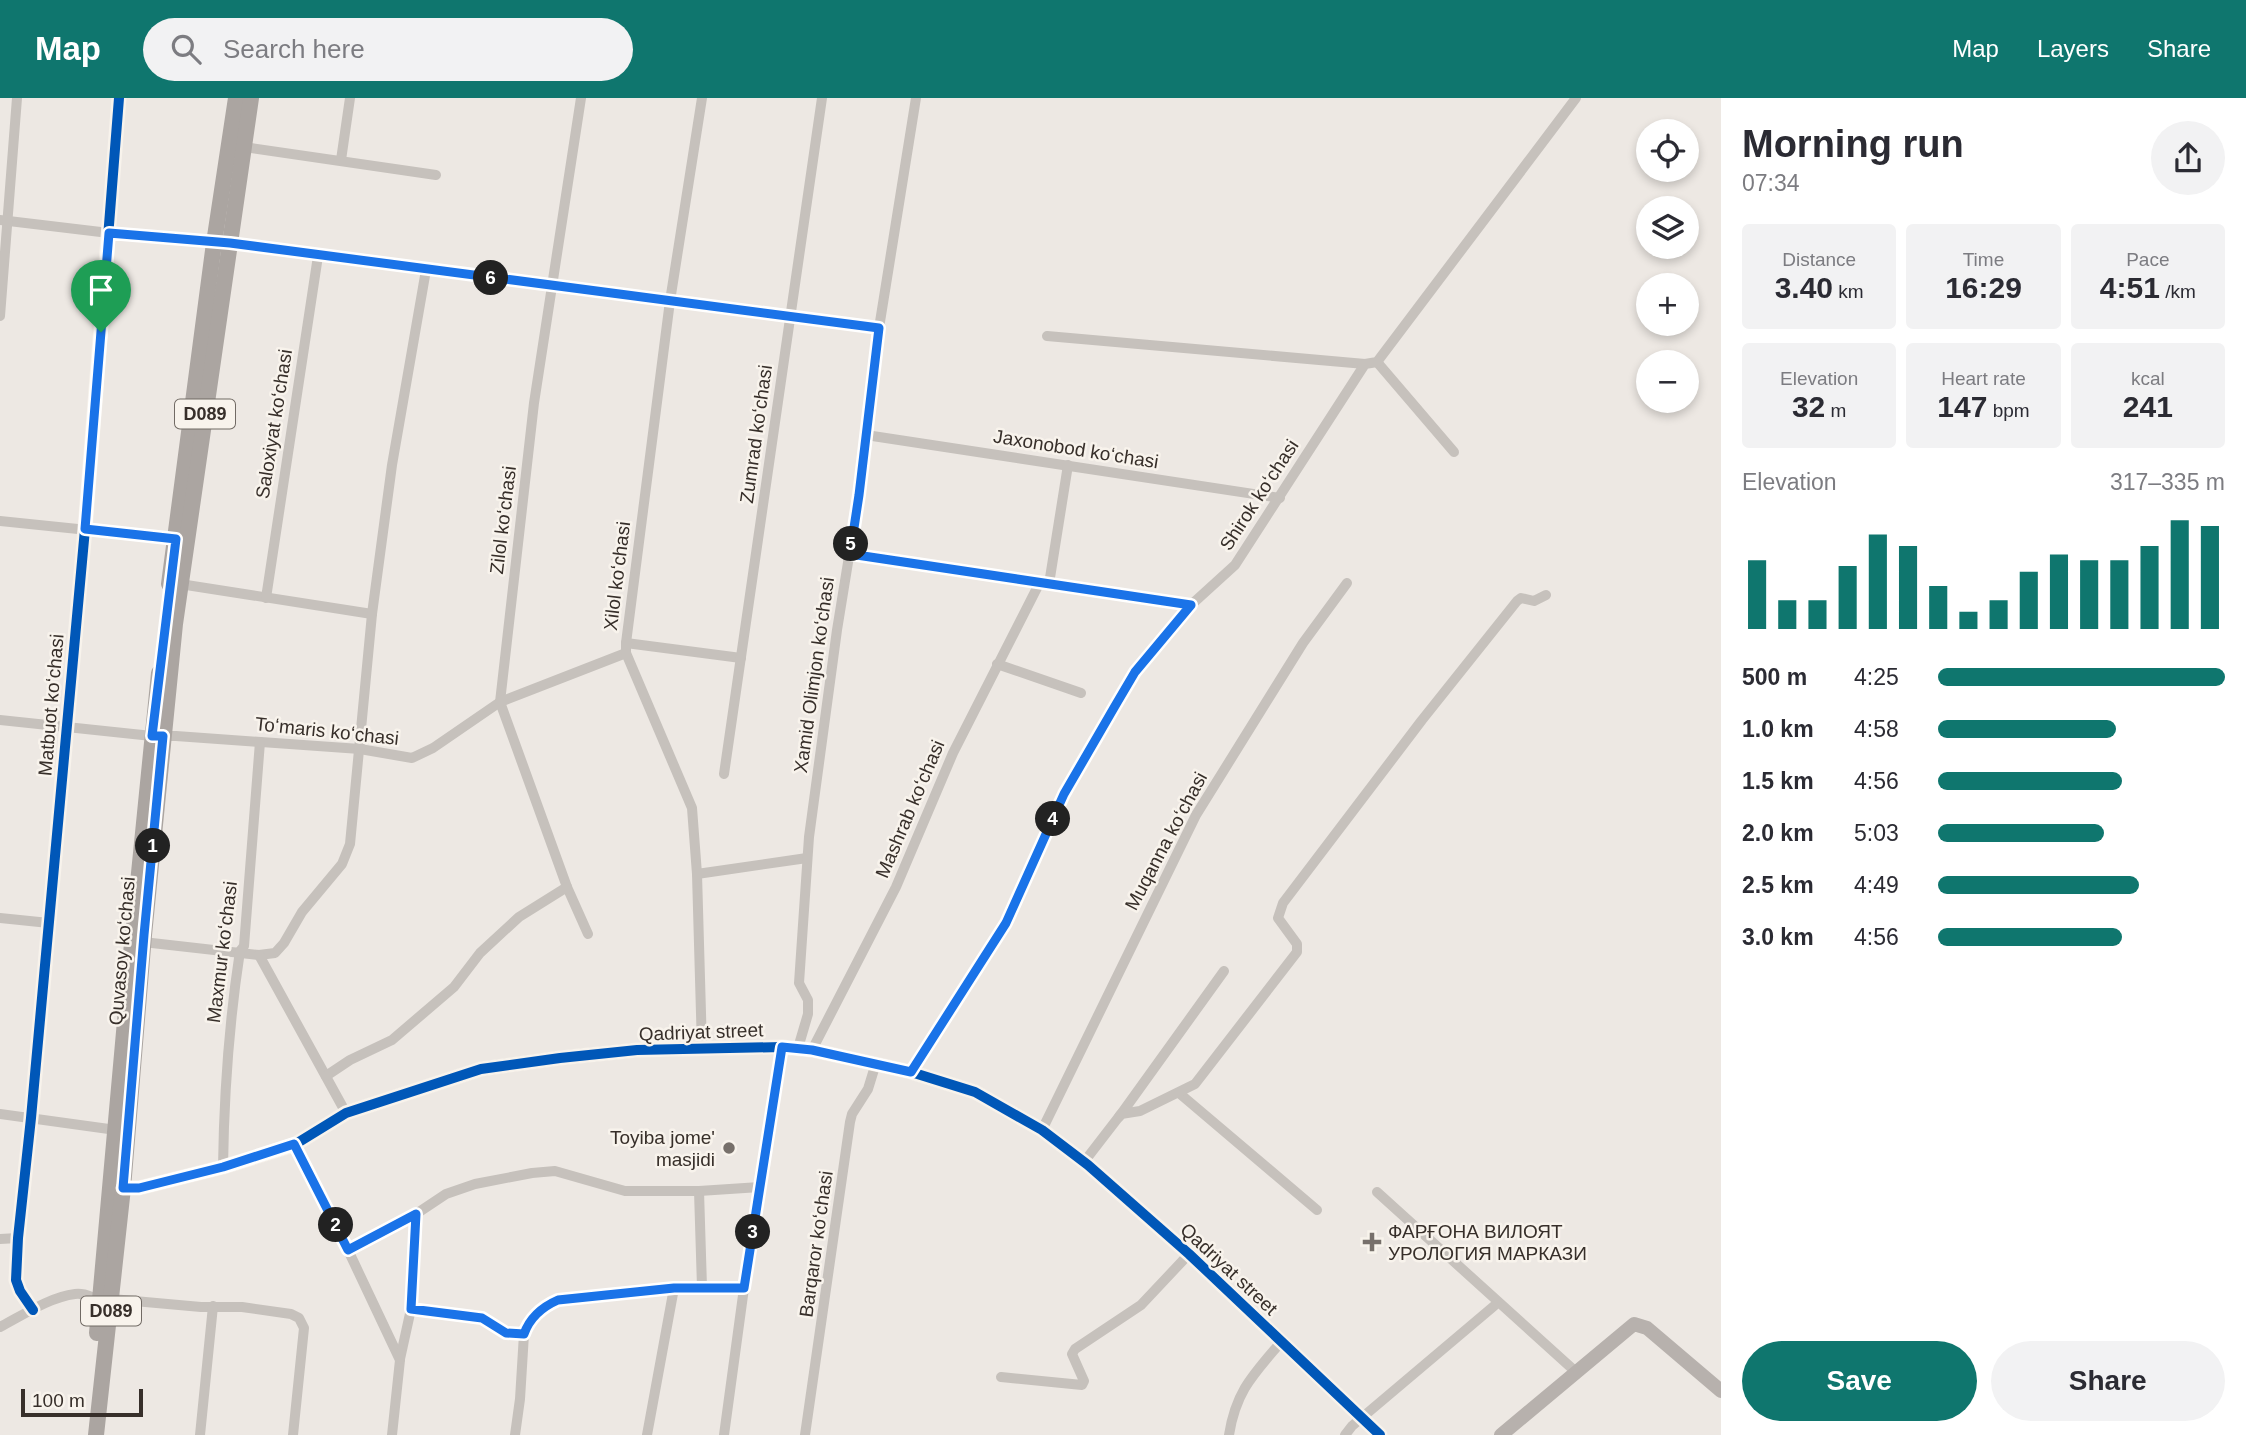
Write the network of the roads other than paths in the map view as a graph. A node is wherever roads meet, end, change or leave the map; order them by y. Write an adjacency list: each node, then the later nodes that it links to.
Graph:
1 (18, 98): 14 (street)
2 (119, 98): 15 (street, Matbuot koʻchasi)
3 (236, 98): 16 (main road, Quvasoy koʻchasi / D089)
4 (251, 98): 11 (main road, Quvasoy koʻchasi / D089)
5 (350, 98): 12 (street)
6 (581, 98): 19 (street, Zilol koʻchasi)
7 (702, 98): 20 (street, Xilol koʻchasi)
8 (822, 98): 22 (street, Zumrad koʻchasi)
9 (916, 98): 23 (street, Xamid Olimjon koʻchasi)
10 (1576, 98): 25 (street)
11 (244, 147): 12 (street); 16 (main road, Quvasoy koʻchasi / D089)
12 (341, 160): 13 (street)
13 (436, 175)
14 (4, 220): 15 (street); 21 (street)
15 (109, 233): 16 (street); 32 (street, Matbuot koʻchasi)
16 (222, 243): 17 (street); 33 (main road, Quvasoy koʻchasi / D089); 37 (main road, Quvasoy koʻchasi / D089)
17 (318, 256): 18 (street); 39 (street, Saloxiyat koʻchasi)
18 (426, 270): 19 (street); 41 (street)
19 (552, 285): 20 (street); 46 (street, Zilol koʻchasi)
20 (670, 301): 22 (street); 42 (street, Xilol koʻchasi)
21 (0, 316)
22 (791, 316): 23 (street); 43 (street, Zumrad koʻchasi)
23 (879, 328): 27 (street, Xamid Olimjon koʻchasi)
24 (1047, 336): 26 (street)
25 (1377, 362): 26 (street); 28 (street)
26 (1365, 364): 30 (street, Shirok koʻchasi)
27 (866, 435): 29 (street, Jaxonobod koʻchasi); 34 (street, Xamid Olimjon koʻchasi)
28 (1454, 452)
29 (1068, 465): 30 (street, Jaxonobod koʻchasi); 35 (street, Mashrab koʻchasi)
30 (1280, 498): 40 (street, Shirok koʻchasi)
31 (0, 521): 32 (street)
32 (85, 529): 33 (street); 48 (street, Matbuot koʻchasi)
33 (176, 539): 49 (main road, Quvasoy koʻchasi / D089)
34 (850, 554): 35 (street); 53 (street, Xamid Olimjon koʻchasi)
35 (1044, 583): 40 (street); 44 (street, Mashrab koʻchasi)
36 (1347, 583): 75 (street, Muqanna koʻchasi)
37 (179, 589): 39 (street); 49 (main road, Quvasoy koʻchasi / D089)
38 (1546, 595): 69 (street)
39 (266, 598): 41 (street)
40 (1191, 605): 67 (street, Shirok koʻchasi)
41 (372, 614): 51 (street)
42 (626, 648): 43 (street); 46 (street, Toʻmaris koʻchasi); 54 (street, Xilol koʻchasi)
43 (741, 658): 52 (street, Zumrad koʻchasi)
44 (998, 664): 45 (street); 65 (street, Mashrab koʻchasi)
45 (1081, 693)
46 (500, 702): 51 (street, Toʻmaris koʻchasi); 55 (street, Zilol koʻchasi)
47 (0, 720): 48 (street, Toʻmaris koʻchasi)
48 (67, 727): 49 (street, Toʻmaris koʻchasi); 57 (street, Matbuot koʻchasi)
49 (158, 736): 50 (street, Toʻmaris koʻchasi); 59 (main road, Quvasoy koʻchasi / D089); 74 (main road, Quvasoy koʻchasi / D089)
50 (260, 741): 51 (street, Toʻmaris koʻchasi); 60 (street, Maxmur koʻchasi)
51 (360, 749): 61 (street)
52 (724, 774)
53 (807, 858): 54 (street); 65 (street, Xamid Olimjon koʻchasi)
54 (697, 874): 64 (street, Xilol koʻchasi)
55 (568, 887): 58 (street, Zilol koʻchasi); 68 (street)
56 (0, 919): 57 (street)
57 (49, 923): 72 (street, Matbuot koʻchasi)
58 (588, 934)
59 (143, 939): 60 (street); 80 (main road, Quvasoy koʻchasi / D089)
60 (240, 951): 61 (street); 78 (street, Maxmur koʻchasi)
61 (259, 954): 68 (street)
62 (1224, 971): 73 (street)
63 (782, 1047): 64 (street, Qadriyat street); 65 (street, Qadriyat street); 79 (street)
64 (702, 1048): 70 (street, Qadriyat street)
65 (805, 1049): 66 (street, Qadriyat street)
66 (876, 1063): 67 (street, Qadriyat street); 113 (street, Barqaror koʻchasi)
67 (911, 1072): 75 (street, Qadriyat street)
68 (326, 1076): 70 (street)
69 (1179, 1093): 73 (street); 83 (street)
70 (346, 1113): 76 (street, Qadriyat street)
71 (0, 1114): 72 (street)
72 (31, 1118): 74 (street); 85 (street, Matbuot koʻchasi)
73 (1119, 1118): 77 (street)
74 (116, 1130): 92 (main road, Quvasoy koʻchasi / D089)
75 (1042, 1130): 77 (street, Qadriyat street)
76 (294, 1144): 78 (street, Qadriyat street); 87 (street)
77 (1084, 1162): 88 (street, Qadriyat street)
78 (223, 1167): 80 (street, Qadriyat street)
79 (760, 1187): 81 (street); 91 (street)
80 (123, 1188): 92 (main road, Quvasoy koʻchasi / D089)
81 (699, 1191): 84 (street); 89 (street)
82 (1377, 1192): 101 (street)
83 (1317, 1210)
84 (416, 1214): 87 (street); 95 (street)
85 (18, 1238): 86 (street); 96 (street, Matbuot koʻchasi)
86 (0, 1239)
87 (348, 1250): 100 (street)
88 (1189, 1254): 99 (street, Qadriyat street); 102 (street)
89 (702, 1287): 90 (street); 91 (street)
90 (674, 1288): 98 (street); 111 (street)
91 (744, 1288): 112 (street)
92 (106, 1300): 93 (street); 96 (street); 105 (main road, Quvasoy koʻchasi / D089); 106 (main road, Quvasoy koʻchasi / D089)
93 (213, 1306): 107 (street); 108 (street)
94 (1494, 1306): 104 (street)
95 (411, 1309): 98 (street); 100 (street)
96 (33, 1310): 97 (street)
97 (0, 1327)
98 (524, 1334): 110 (street)
99 (1281, 1342): 104 (street, Qadriyat street); 114 (street)
100 (400, 1360): 109 (street)
101 (1576, 1372): 103 (street); 117 (street)
102 (1002, 1377)
103 (1721, 1391)
104 (1362, 1417): 115 (street); 116 (street, Qadriyat street)
105 (85, 1435)
106 (96, 1435)
107 (200, 1435)
108 (293, 1435)
109 (391, 1435)
110 (514, 1435)
111 (647, 1435)
112 (724, 1435)
113 (805, 1435)
114 (1229, 1435)
115 (1345, 1435)
116 (1380, 1435)
117 (1501, 1435)

